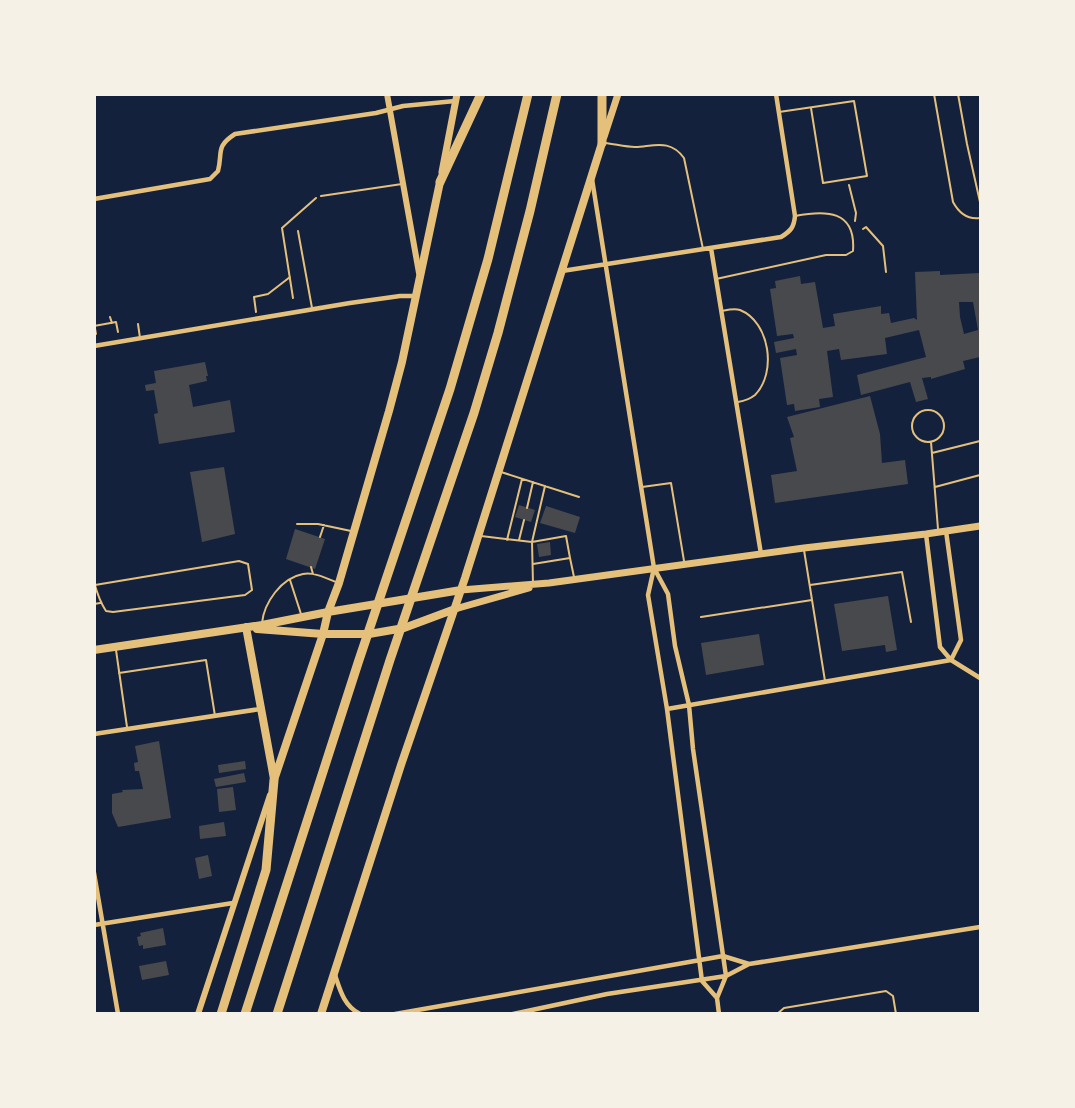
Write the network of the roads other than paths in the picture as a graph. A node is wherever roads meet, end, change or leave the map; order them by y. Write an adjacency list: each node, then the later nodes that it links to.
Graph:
1 (387, 94): 12 (street)
2 (481, 94): 16 (highway)
3 (528, 94): 116 (highway)
4 (557, 94): 117 (highway)
5 (602, 94): 14 (highway)
6 (618, 94): 14 (main road)
7 (776, 94): 13 (street)
8 (934, 94): 22 (lane)
9 (958, 94): 20 (lane)
10 (456, 98): 12 (street); 16 (main road)
11 (811, 108): 11 (lane); 13 (lane)
12 (390, 111): 17 (street); 19 (street)
13 (778, 112): 21 (street)
14 (602, 143): 15 (main road); 25 (lane)
15 (592, 177): 26 (street); 27 (main road)
16 (440, 182): 28 (main road)
17 (403, 184): 18 (lane); 28 (street)
18 (321, 196)
19 (94, 199)
20 (981, 202)
21 (795, 216): 24 (street); 29 (lane)
22 (981, 218)
23 (298, 231): 31 (lane)
24 (711, 248): 25 (street); 29 (street)
25 (703, 249): 26 (street)
26 (607, 264): 27 (street); 45 (street)
27 (560, 272): 40 (main road)
28 (420, 276): 30 (main road)
29 (716, 279): 32 (street)
30 (416, 296): 31 (street); 53 (main road)
31 (312, 309): 34 (street)
32 (722, 311): 36 (street); 36 (lane)
33 (138, 324): 34 (lane)
34 (140, 338): 35 (street)
35 (94, 346)
36 (736, 403): 62 (street)
37 (931, 441): 37 (lane); 39 (lane)
38 (981, 441): 39 (lane)
39 (932, 453): 46 (lane)
40 (498, 471): 42 (lane); 56 (main road)
41 (981, 475): 46 (lane)
42 (522, 479): 43 (lane); 58 (lane)
43 (533, 482): 44 (lane); 48 (lane)
44 (545, 486): 47 (lane); 60 (lane)
45 (641, 487): 65 (lane); 67 (street)
46 (935, 487): 54 (lane)
47 (579, 497)
48 (527, 508)
49 (524, 520): 59 (lane)
50 (297, 524): 51 (lane)
51 (324, 525): 53 (lane); 57 (lane)
52 (981, 526): 54 (main road)
53 (354, 532): 71 (main road)
54 (942, 532): 55 (main road); 90 (street)
55 (926, 534): 61 (main road); 90 (street)
56 (478, 536): 58 (lane); 76 (main road)
57 (320, 537)
58 (507, 540): 59 (lane)
59 (519, 541): 60 (lane)
60 (532, 542): 63 (lane); 64 (lane)
61 (804, 548): 62 (main road); 75 (lane)
62 (761, 554): 65 (main road)
63 (570, 558): 64 (lane); 70 (lane)
64 (533, 564): 74 (lane)
65 (685, 564): 67 (main road)
66 (312, 567): 68 (lane)
67 (654, 568): 70 (main road); 94 (street); 96 (street)
68 (313, 574): 69 (lane); 71 (lane)
69 (290, 580): 82 (lane); 86 (lane)
70 (575, 580): 72 (main road)
71 (339, 583): 81 (main road)
72 (549, 583): 74 (main road); 80 (main road)
73 (95, 584): 78 (lane); 78 (lane)
74 (533, 585): 76 (main road)
75 (810, 585): 77 (lane); 84 (lane)
76 (461, 590): 80 (main road); 81 (main road)
77 (812, 600): 83 (lane); 93 (lane)
78 (100, 603): 79 (lane)
79 (94, 604)
80 (455, 609): 87 (main road); 109 (main road)
81 (328, 612): 82 (main road); 87 (main road)
82 (301, 617): 86 (main road)
83 (700, 617)
84 (911, 622)
85 (246, 627): 86 (main road); 88 (main road); 95 (main road)
86 (262, 627): 87 (main road)
87 (323, 634): 100 (main road)
88 (115, 647): 89 (main road); 91 (lane)
89 (94, 650)
90 (951, 660): 92 (street); 93 (street)
91 (119, 673): 97 (lane); 98 (lane)
92 (981, 678)
93 (825, 683): 94 (street)
94 (689, 705): 96 (street); 106 (street)
95 (261, 709): 97 (street); 100 (main road)
96 (667, 709): 107 (street)
97 (215, 716): 98 (street)
98 (127, 729): 99 (street)
99 (94, 734)
100 (274, 780): 102 (street); 115 (highway)
101 (94, 873): 103 (street)
102 (233, 903): 103 (street); 114 (street)
103 (103, 924): 104 (street); 113 (street)
104 (94, 925)
105 (981, 927): 108 (street)
106 (723, 956): 107 (street); 108 (street); 110 (street)
107 (700, 960): 111 (street); 120 (street)
108 (749, 964): 110 (street)
109 (334, 971): 118 (main road); 119 (street)
110 (726, 976): 111 (street); 112 (street)
111 (702, 981): 112 (street); 121 (street)
112 (717, 998): 122 (street)
113 (118, 1014)
114 (198, 1014)
115 (221, 1014)
116 (245, 1014)
117 (277, 1014)
118 (321, 1014)
119 (360, 1014)
120 (395, 1014)
121 (513, 1014)
122 (719, 1014)
123 (777, 1014): 124 (lane)
124 (896, 1014)

